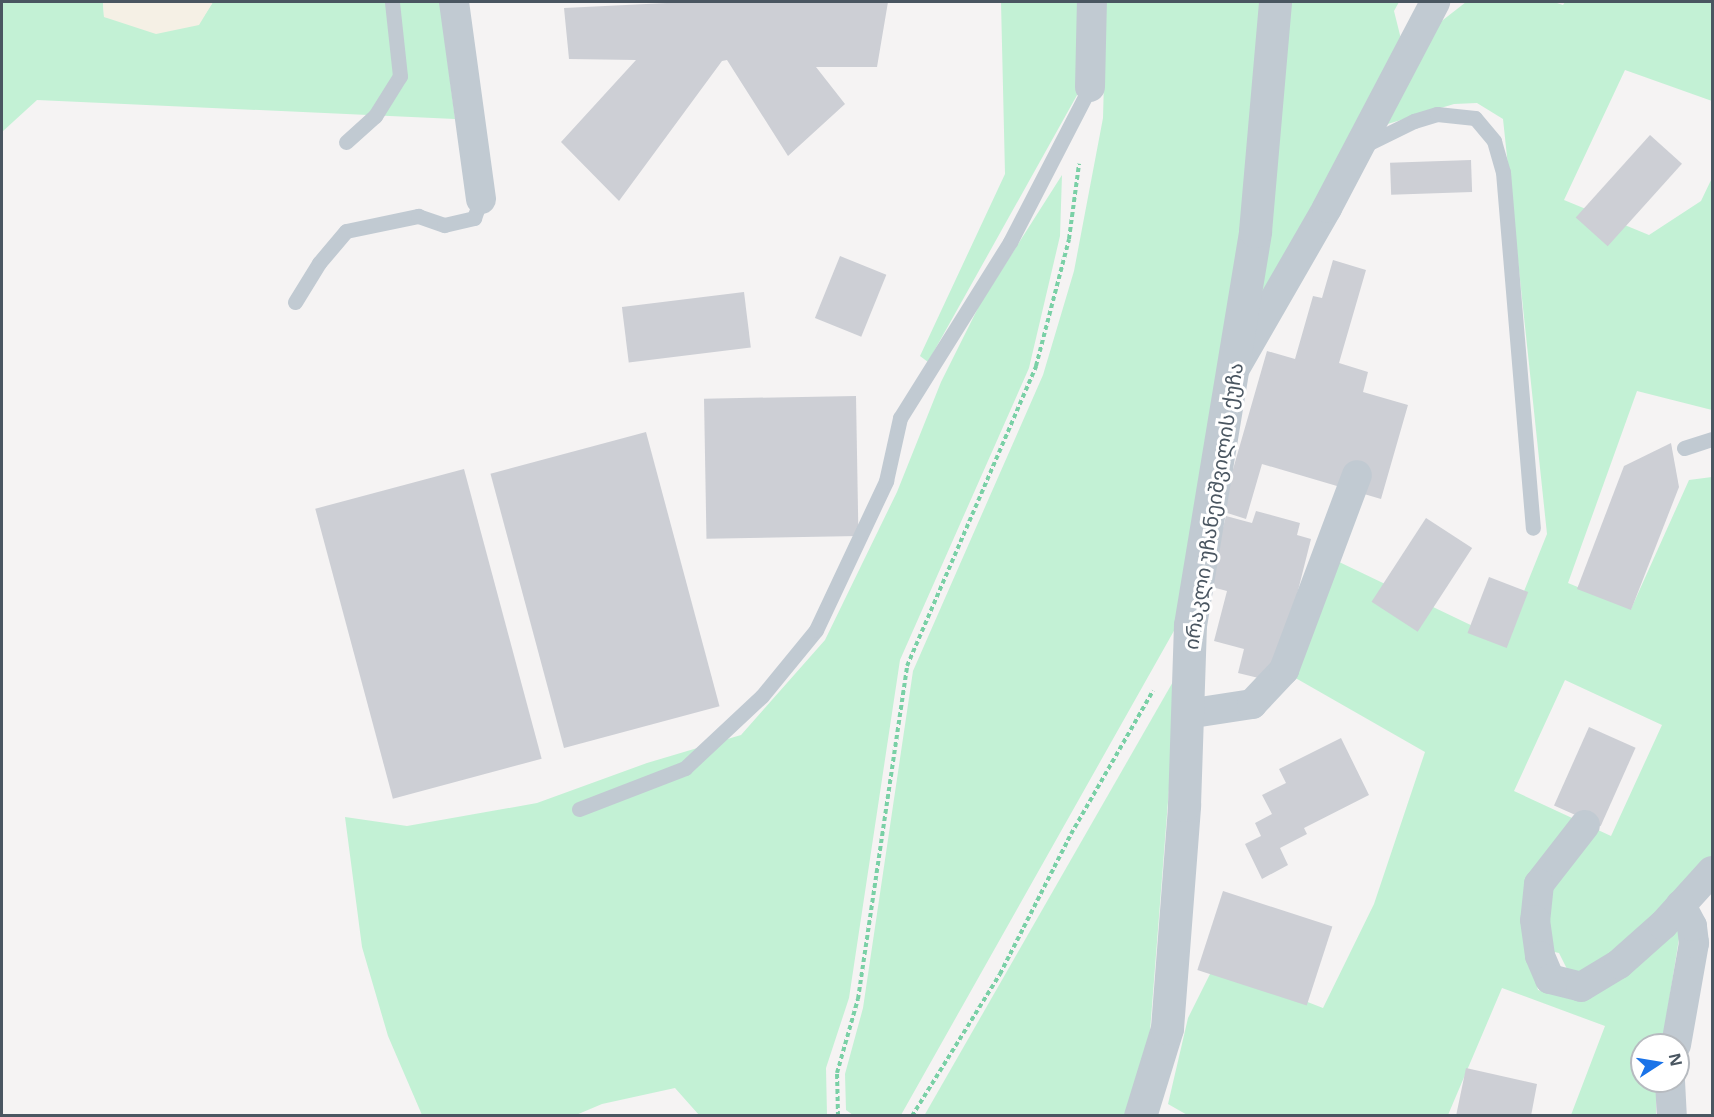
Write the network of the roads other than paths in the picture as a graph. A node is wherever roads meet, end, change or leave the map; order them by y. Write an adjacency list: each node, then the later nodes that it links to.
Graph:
1 (392, 2): 7 (lane)
2 (454, 2): 9 (street)
3 (1092, 2): 6 (street)
4 (1275, 2): 11 (street, ირაკლი უჩანეიშვილის ქუჩა)
5 (1435, 2): 8 (street)
6 (1090, 87): 17 (lane)
7 (346, 142)
8 (1358, 148): 11 (street); 15 (lane)
9 (481, 199): 10 (lane)
10 (295, 302)
11 (1233, 372): 16 (street, ირაკლი უჩანეიშვილის ქუჩა)
12 (1713, 439): 13 (lane)
13 (1684, 448)
14 (1357, 475): 16 (street)
15 (1533, 528)
16 (1187, 714): 23 (street, ირაკლი უჩანეიშვილის ქუჩა)
17 (579, 809)
18 (1585, 825): 20 (street)
19 (1713, 872): 20 (street)
20 (1682, 905): 21 (street)
21 (1678, 1033)
22 (1671, 1093): 24 (street)
23 (1140, 1116)
24 (1672, 1116)

